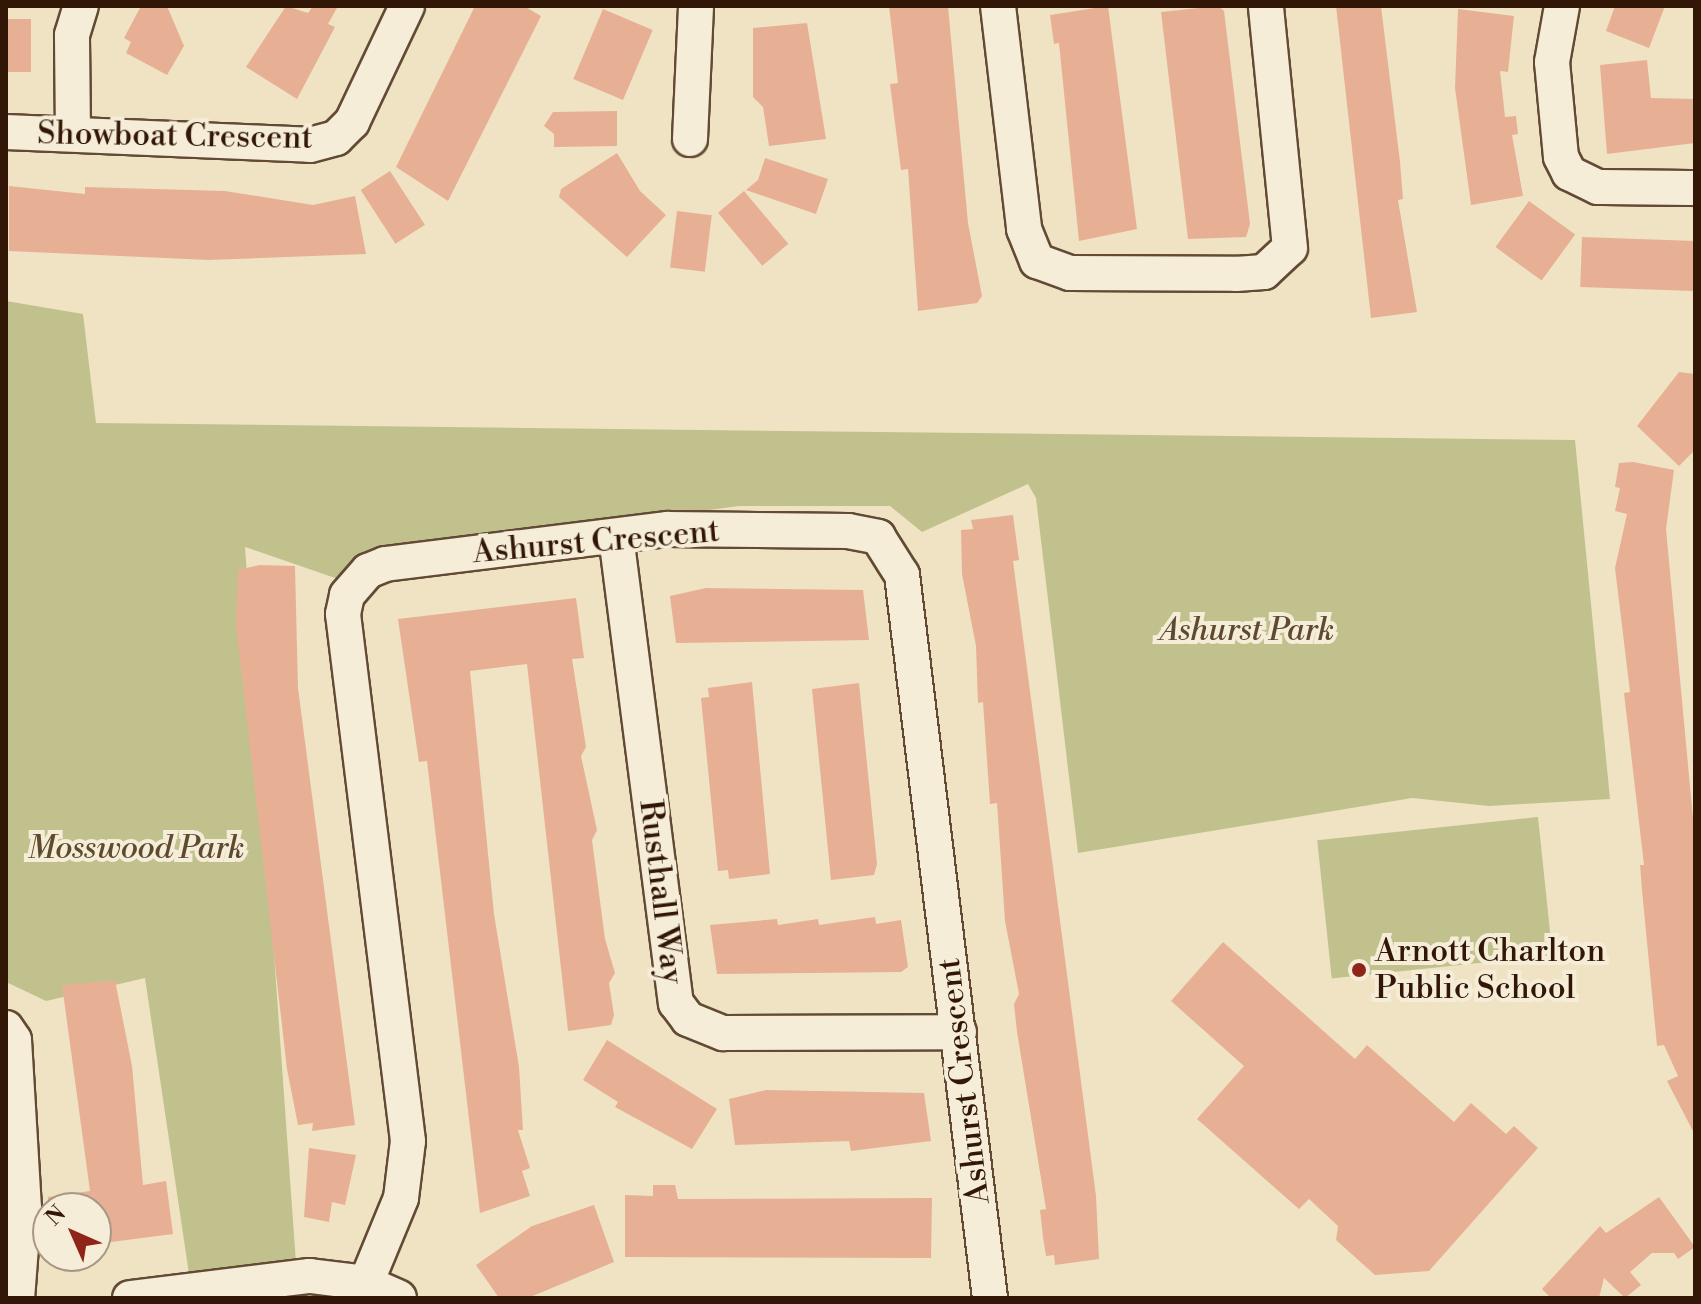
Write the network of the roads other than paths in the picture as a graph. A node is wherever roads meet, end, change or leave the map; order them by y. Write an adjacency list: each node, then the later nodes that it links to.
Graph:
1 (81, 6): 8 (street)
2 (407, 6): 8 (street, Showboat Crescent)
3 (696, 6): 9 (street)
4 (998, 6): 5 (street)
5 (1266, 6)
6 (1562, 6): 10 (street)
7 (6, 132): 8 (street, Showboat Crescent)
8 (73, 134)
9 (690, 139)
10 (1695, 188)
11 (616, 536): 13 (street, Rusthall Way); 13 (street, Ashurst Crescent); 14 (street, Ashurst Crescent)
12 (6, 1028): 15 (street)
13 (959, 1032): 18 (street, Ashurst Crescent)
14 (366, 1283): 16 (street); 17 (street)
15 (17, 1298)
16 (130, 1298)
17 (399, 1298)
18 (990, 1298)

